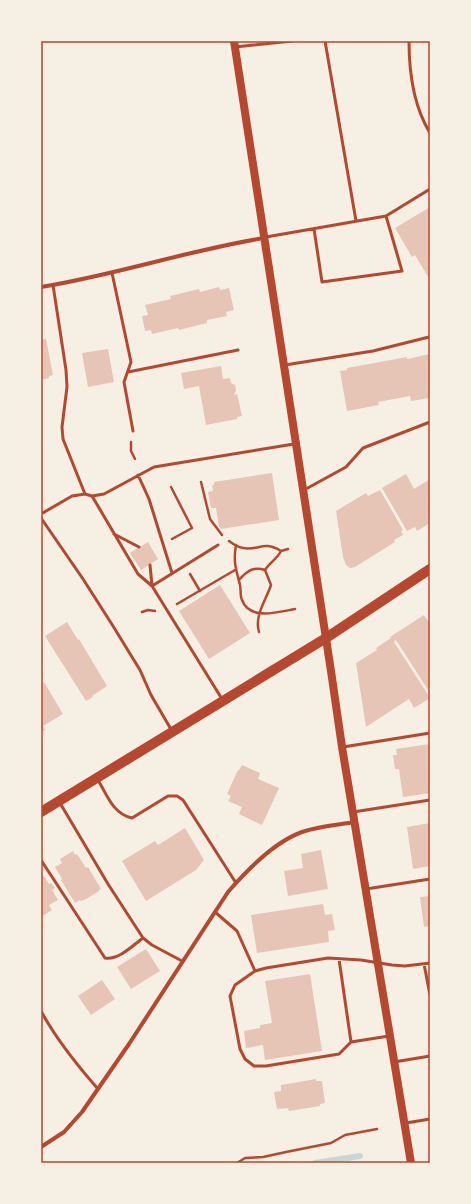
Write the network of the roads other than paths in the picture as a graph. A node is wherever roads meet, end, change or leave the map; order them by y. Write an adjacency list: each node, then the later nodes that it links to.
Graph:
1 (292, 41): 4 (lane)
2 (325, 41): 8 (lane)
3 (409, 41): 5 (lane)
4 (234, 44): 10 (main road)
5 (430, 133)
6 (430, 189): 7 (lane)
7 (386, 216): 8 (lane); 9 (lane)
8 (356, 221): 9 (lane)
9 (314, 229): 10 (lane)
10 (264, 238): 11 (street); 16 (main road)
11 (112, 273): 12 (street); 17 (lane)
12 (53, 285): 13 (street); 23 (lane)
13 (41, 287)
14 (430, 338): 16 (lane)
15 (238, 350): 17 (lane)
16 (284, 365): 20 (main road)
17 (128, 372): 19 (lane)
18 (430, 422): 22 (lane)
19 (133, 431)
20 (296, 444): 21 (lane); 22 (main road)
21 (138, 475): 24 (lane); 32 (lane)
22 (304, 490): 34 (main road)
23 (85, 494): 24 (lane); 25 (lane)
24 (92, 496): 27 (lane)
25 (41, 514)
26 (41, 518): 36 (lane)
27 (114, 534): 29 (lane); 33 (lane)
28 (218, 545): 32 (lane)
29 (139, 547)
30 (150, 565): 33 (lane)
31 (430, 569): 34 (main road)
32 (172, 573): 33 (lane)
33 (152, 586): 35 (lane)
34 (326, 638): 35 (main road); 38 (main road)
35 (223, 700): 36 (main road)
36 (173, 732): 39 (main road)
37 (430, 733): 38 (lane)
38 (342, 747): 43 (main road)
39 (96, 778): 41 (main road); 47 (lane)
40 (430, 800): 43 (lane)
41 (59, 801): 42 (main road); 50 (lane)
42 (41, 812)
43 (353, 812): 44 (main road)
44 (355, 822): 47 (street); 48 (main road)
45 (41, 860): 50 (lane)
46 (430, 879): 48 (lane)
47 (236, 883): 49 (street)
48 (366, 889): 53 (main road)
49 (215, 912): 52 (street); 56 (lane)
50 (143, 938): 52 (lane)
51 (339, 959): 53 (lane); 56 (lane); 60 (lane)
52 (182, 962): 63 (street)
53 (378, 962): 55 (lane); 59 (main road)
54 (430, 963): 55 (lane)
55 (424, 964): 57 (lane)
56 (255, 970): 60 (lane)
57 (430, 995)
58 (41, 1011): 63 (lane)
59 (390, 1036): 60 (lane); 62 (main road)
60 (351, 1042)
61 (430, 1056): 62 (lane)
62 (394, 1062): 65 (main road)
63 (98, 1089): 66 (street)
64 (430, 1118): 65 (lane)
65 (404, 1123): 67 (main road)
66 (41, 1147)
67 (411, 1163)

